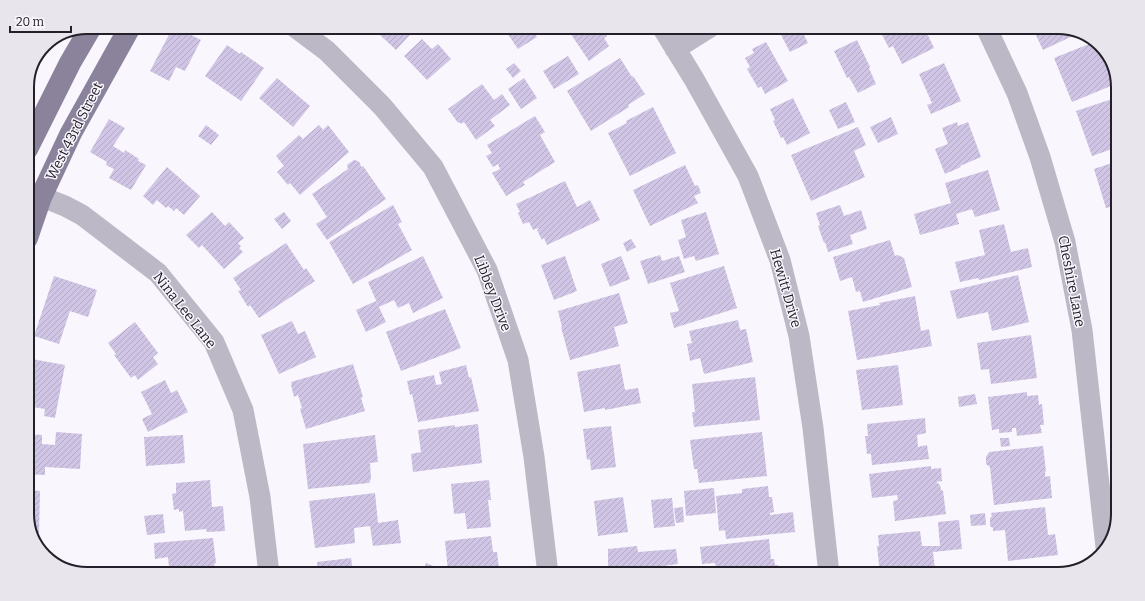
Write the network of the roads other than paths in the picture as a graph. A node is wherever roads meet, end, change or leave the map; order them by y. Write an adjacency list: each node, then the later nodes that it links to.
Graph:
1 (87, 34): 8 (main road)
2 (126, 34): 9 (main road, West 43rd Street)
3 (304, 34): 12 (street, Libbey Drive)
4 (666, 34): 7 (street, Hewitt Drive)
5 (699, 34): 7 (street)
6 (989, 34): 10 (street, Cheshire Lane)
7 (675, 49): 13 (street, Hewitt Drive)
8 (34, 135)
9 (34, 194): 11 (street, Nina Lee Lane)
10 (1105, 538)
11 (268, 567)
12 (547, 567)
13 (828, 567)

